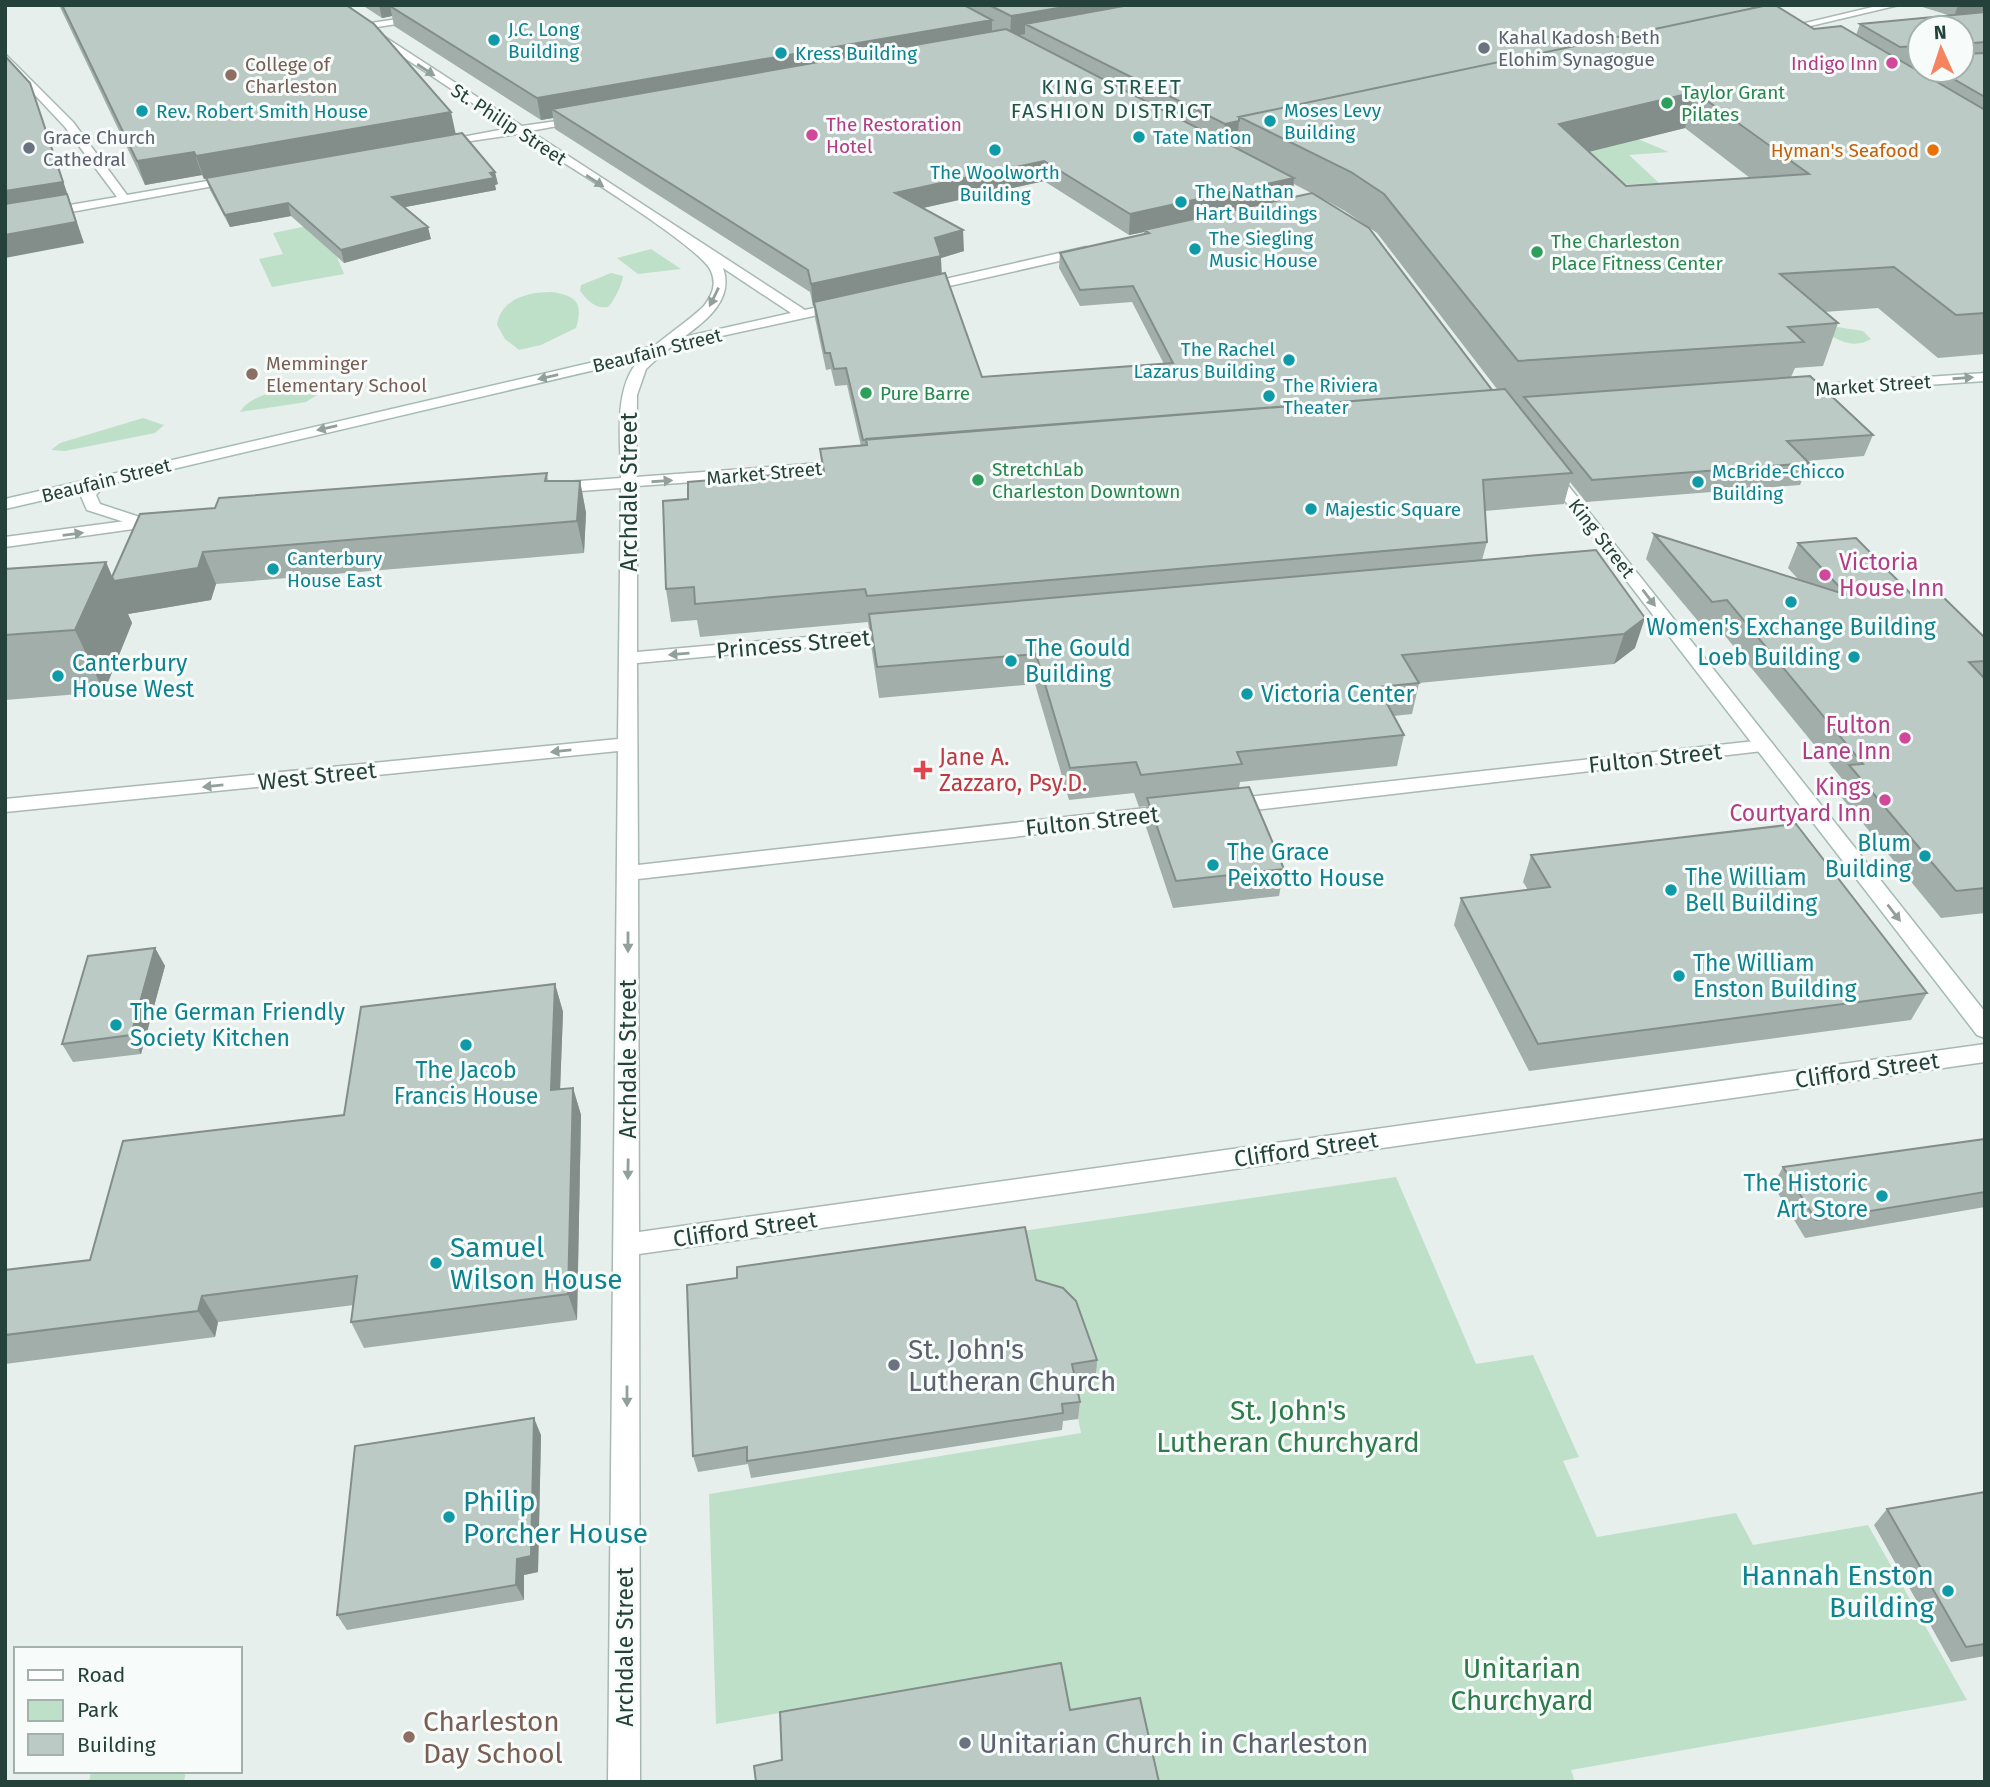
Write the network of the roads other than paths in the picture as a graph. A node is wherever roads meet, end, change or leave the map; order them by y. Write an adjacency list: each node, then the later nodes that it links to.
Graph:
1 (328, 5): 5 (street, St. Philip Street)
2 (1895, 5): 6 (street)
3 (432, 15): 5 (street)
4 (1774, 20): 6 (street)
5 (361, 27): 10 (street, St. Philip Street, one-way to 10)
6 (1794, 32): 7 (street)
7 (1765, 34)
8 (5, 57): 13 (street)
9 (596, 117): 10 (street)
10 (517, 130): 11 (street); 15 (street, St. Philip Street, one-way to 15)
11 (429, 146)
12 (243, 178): 13 (street)
13 (124, 199): 14 (street)
14 (5, 220)
15 (690, 242): 19 (street, St. Philip Street); 20 (street, St. Philip Street, one-way to 20)
16 (1106, 247): 17 (street)
17 (904, 292)
18 (853, 303): 19 (street, Beaufain Street)
19 (803, 315): 20 (street, Beaufain Street)
20 (662, 347): 25 (street, Beaufain Street, one-way to 25); 26 (street, Archdale Street)
21 (1985, 377): 22 (street, Market Street, one-way to 21)
22 (1782, 391)
23 (1540, 458): 32 (street, King Street)
24 (859, 465): 26 (street, Market Street, one-way to 24)
25 (101, 480): 28 (street, Beaufain Street); 30 (street)
26 (628, 483): 27 (street, Market Street); 35 (street, Archdale Street)
27 (543, 489)
28 (5, 504)
29 (177, 518): 30 (street)
30 (146, 524): 31 (street, one-way to 30)
31 (5, 542)
32 (1626, 569): 33 (street); 37 (street, King Street, one-way to 37)
33 (1598, 571)
34 (917, 632): 35 (street, Princess Street, one-way to 35)
35 (629, 658): 36 (street, Archdale Street)
36 (629, 744): 38 (street, West Street, one-way to 38); 39 (street, Archdale Street)
37 (1764, 746): 39 (street, Fulton Street); 40 (street, King Street, one-way to 40)
38 (5, 806)
39 (629, 873): 42 (street, Archdale Street, one-way to 42)
40 (1985, 1029)
41 (1985, 1053): 42 (street, Clifford Street)
42 (627, 1245): 43 (street, Archdale Street, one-way to 43)
43 (624, 1782)

